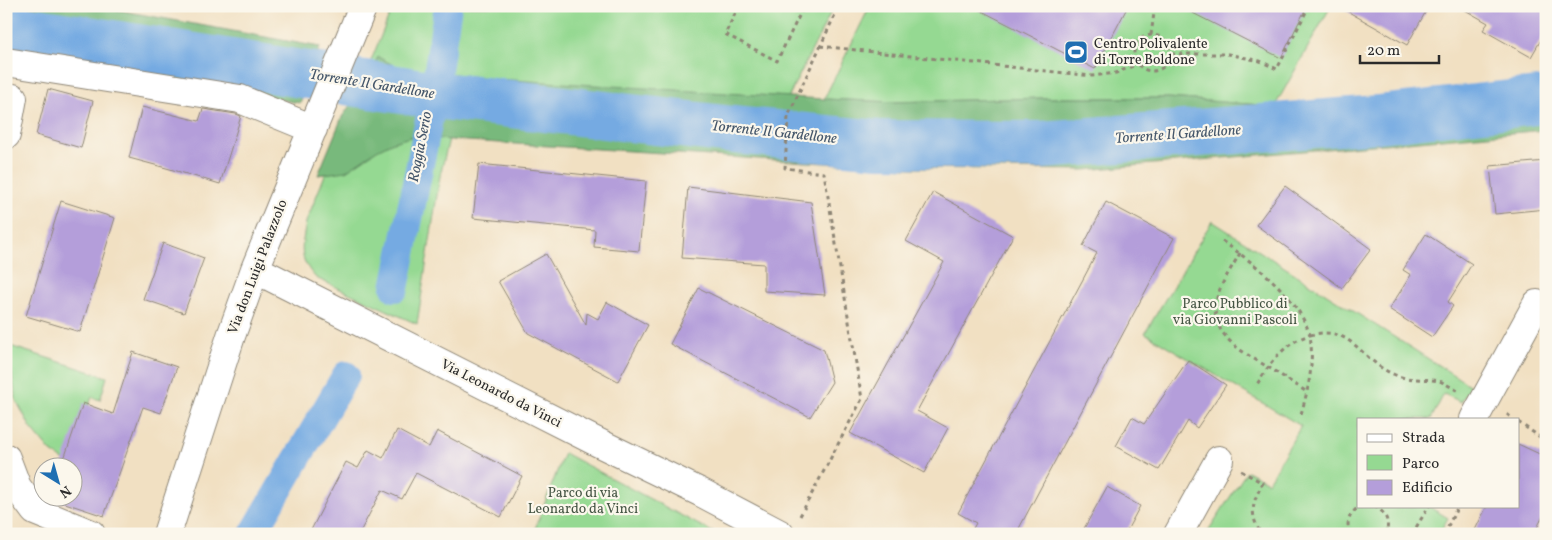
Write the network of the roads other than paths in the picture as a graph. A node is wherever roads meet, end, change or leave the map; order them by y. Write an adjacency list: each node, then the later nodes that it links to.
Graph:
1 (363, 6): 4 (street, Via don Luigi Palazzolo)
2 (13, 63): 4 (street)
3 (13, 98): 5 (street)
4 (312, 129): 6 (street, Via don Luigi Palazzolo)
5 (6, 135)
6 (255, 269): 11 (street, Via Leonardo da Vinci); 14 (street, Via don Luigi Palazzolo)
7 (1546, 310): 8 (street)
8 (1478, 411)
9 (6, 458): 13 (street)
10 (1219, 460): 15 (street)
11 (743, 525): 12 (street, Via Leonardo da Vinci)
12 (789, 526)
13 (91, 534)
14 (167, 534)
15 (1178, 534)

